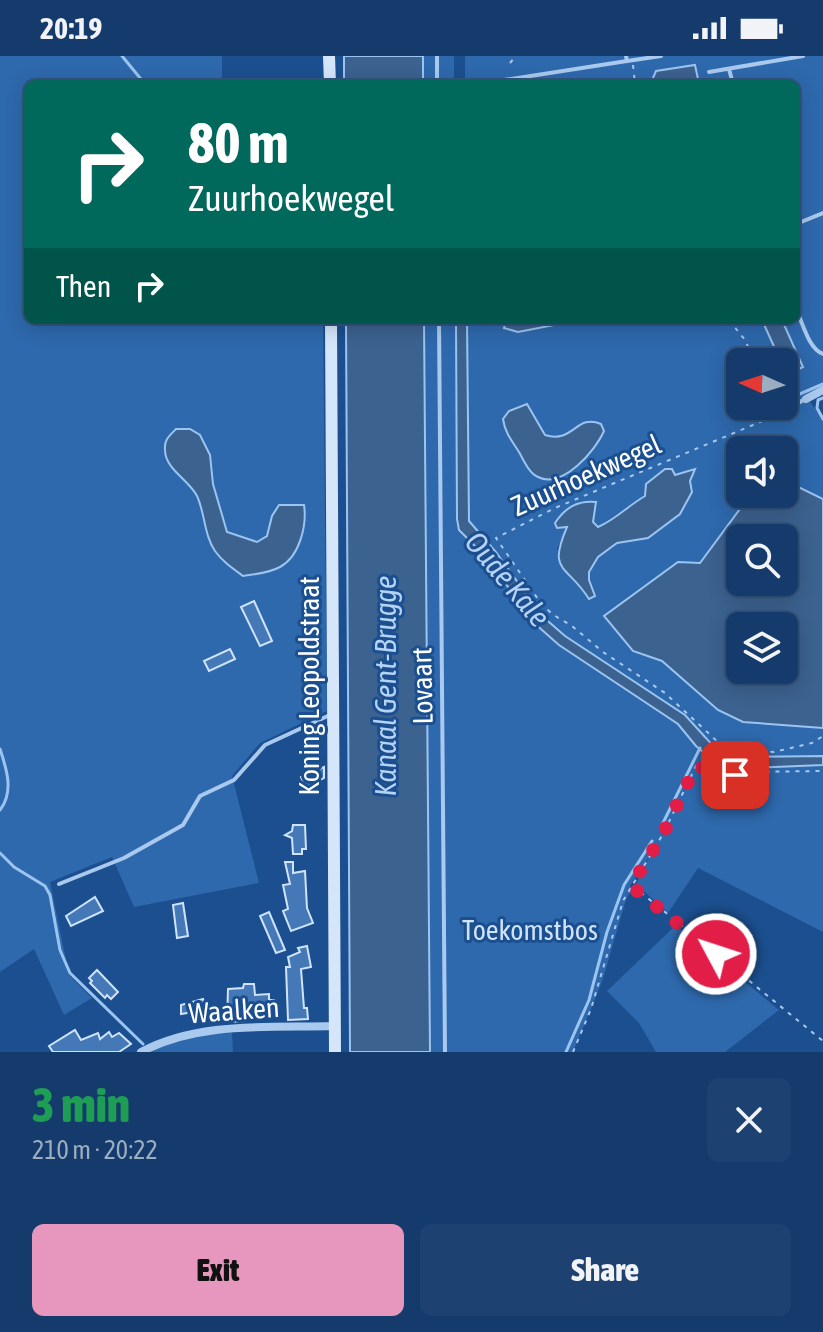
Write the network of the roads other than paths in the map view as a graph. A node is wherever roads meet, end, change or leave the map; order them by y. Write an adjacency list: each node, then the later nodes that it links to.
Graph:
1 (329, 56): 8 (street)
2 (437, 56): 9 (lane)
3 (661, 56): 5 (lane)
4 (803, 56): 6 (lane)
5 (627, 58): 10 (lane)
6 (729, 69): 7 (lane); 11 (lane)
7 (709, 72)
8 (330, 80)
9 (437, 80)
10 (504, 80)
11 (732, 80)
12 (823, 213): 13 (lane)
13 (800, 222)
14 (800, 318): 17 (lane)
15 (331, 324): 21 (street, Koning Leopoldstraat)
16 (439, 324): 26 (lane, Lovaart)
17 (823, 354)
18 (823, 390): 19 (street)
19 (806, 399): 20 (lane)
20 (798, 404)
21 (333, 713): 22 (lane); 23 (street, Koning Leopoldstraat)
22 (59, 884)
23 (334, 1026): 24 (street, Waalken); 25 (street, Koning Leopoldstraat)
24 (141, 1052)
25 (335, 1052)
26 (445, 1052)

